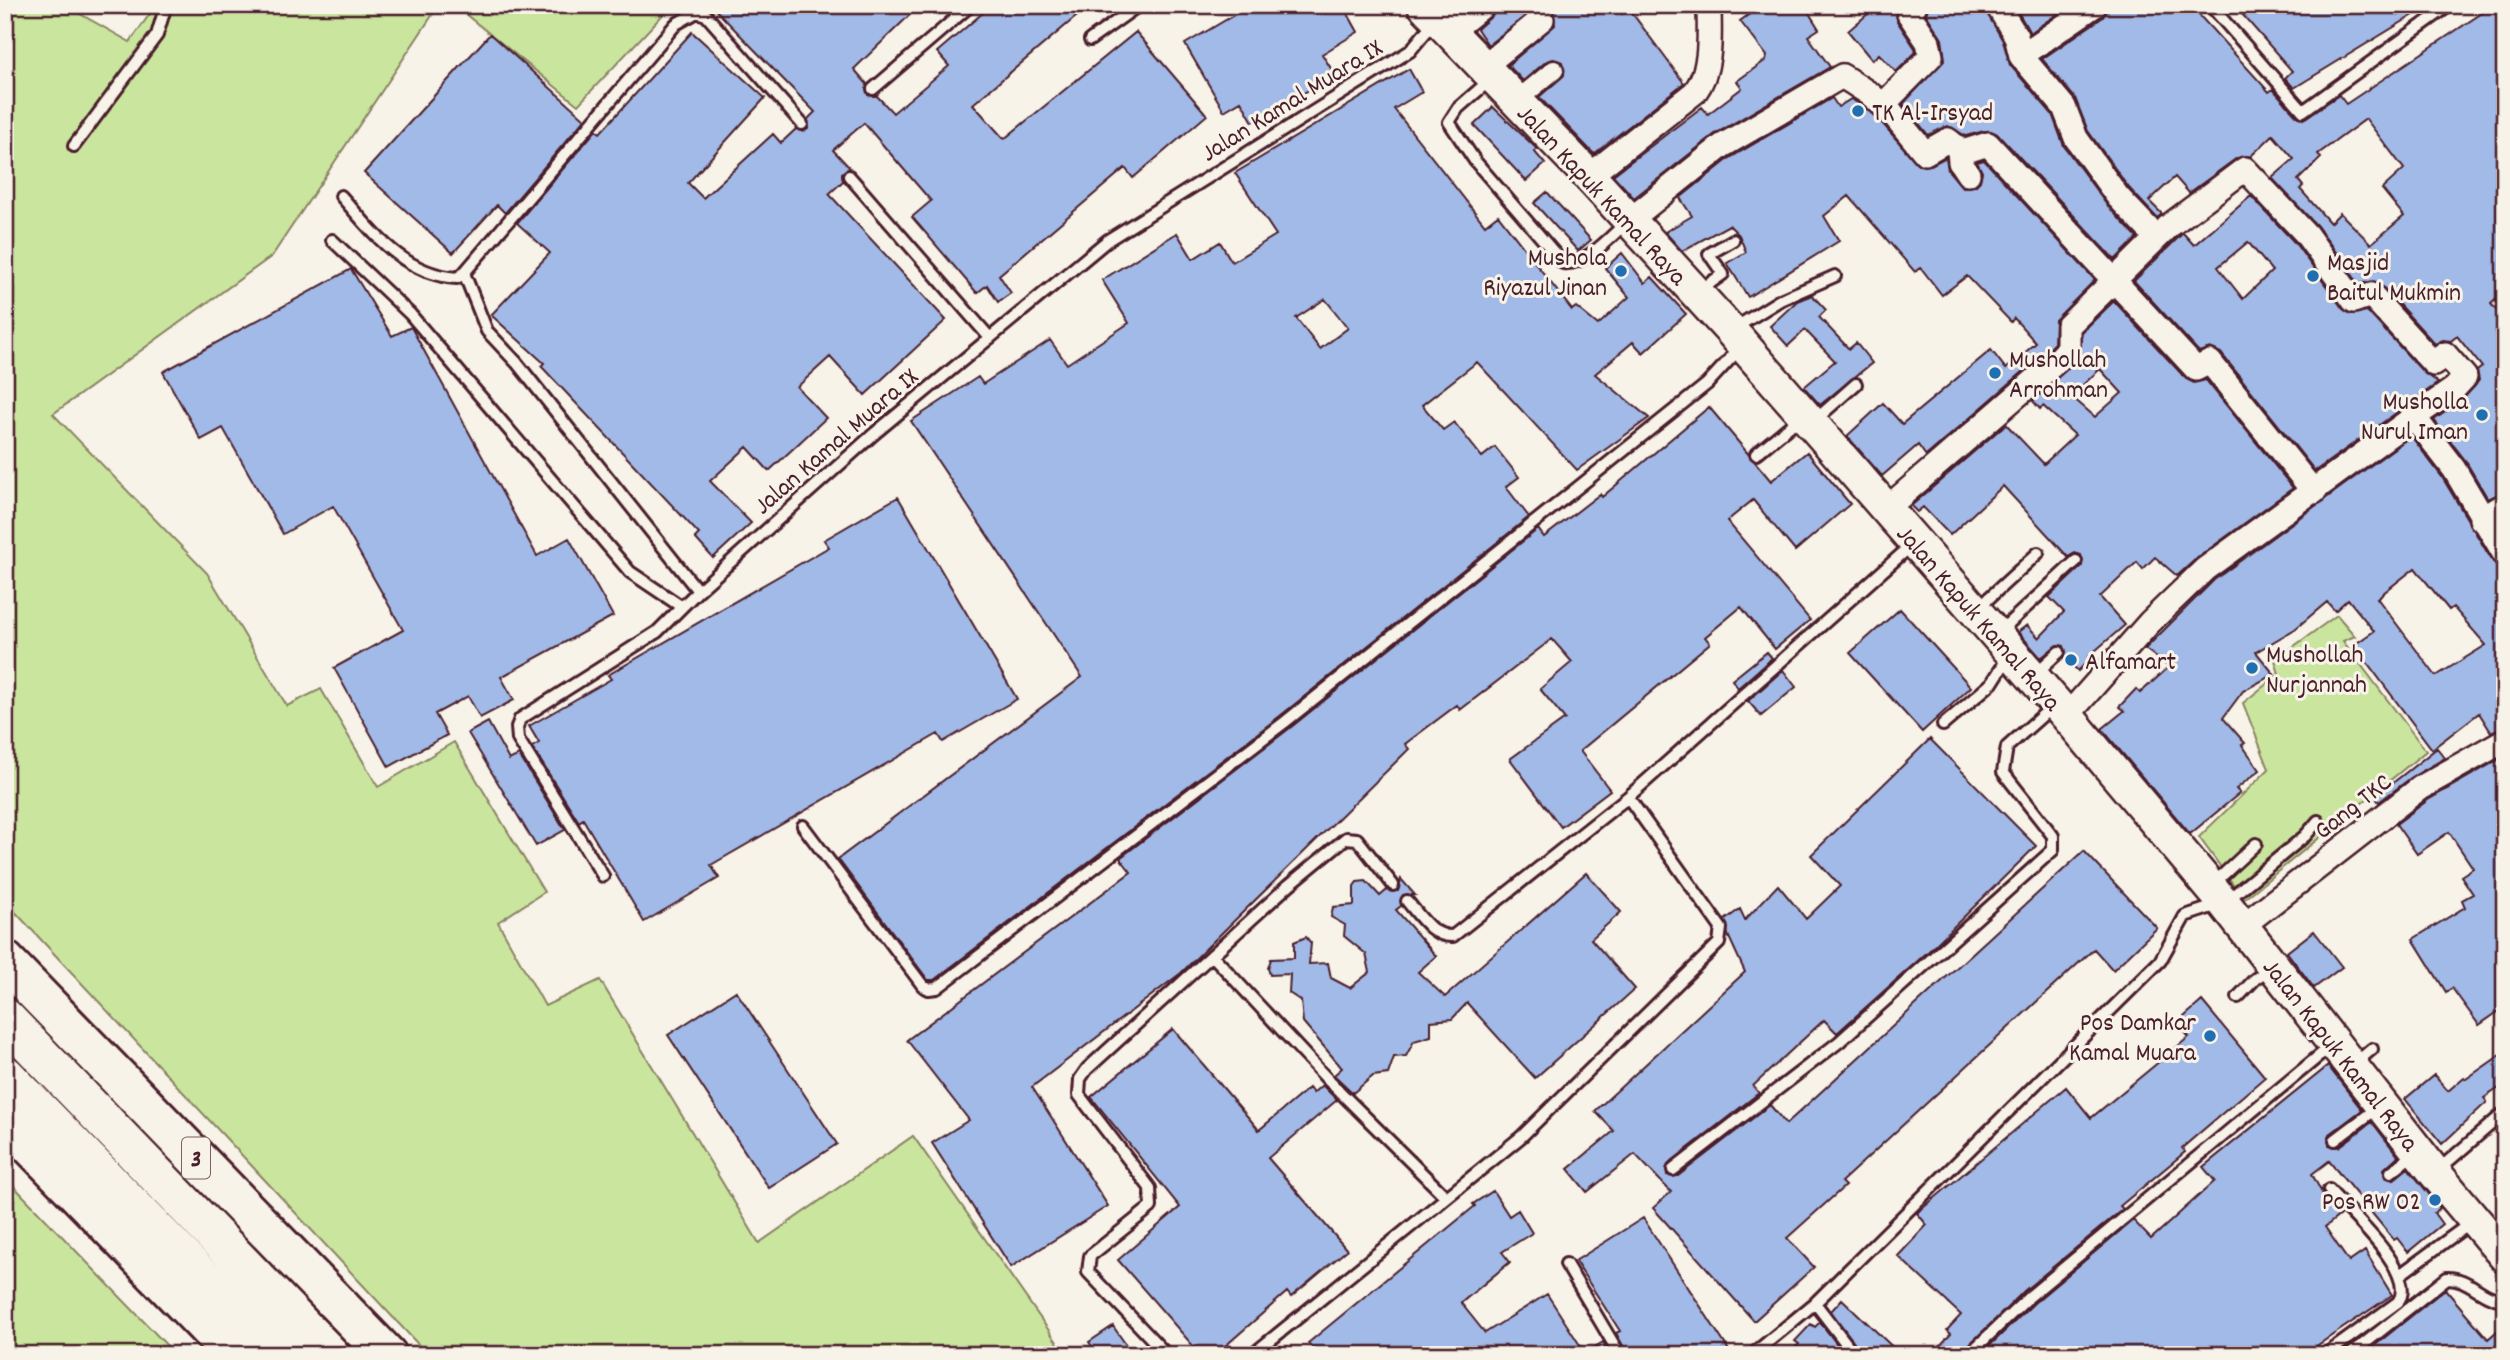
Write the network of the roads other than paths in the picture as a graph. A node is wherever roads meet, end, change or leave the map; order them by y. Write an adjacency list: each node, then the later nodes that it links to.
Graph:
1 (166, 5): 21 (lane)
2 (971, 5): 17 (lane)
3 (1139, 5): 13 (lane)
4 (1484, 5): 11 (street)
5 (1709, 5): 25 (street)
6 (1915, 5): 19 (street)
7 (1997, 5): 14 (street)
8 (2095, 5): 14 (street)
9 (2210, 5): 10 (lane)
10 (2450, 5)
11 (1437, 19): 16 (main road, Jalan Kapuk Kamal Raya); 35 (lane, Jalan Kamal Muara IX)
12 (1542, 19): 16 (street)
13 (1090, 40)
14 (2021, 56): 28 (street)
15 (1554, 71): 18 (street)
16 (1487, 73): 18 (main road, Jalan Kapuk Kamal Raya); 27 (lane)
17 (873, 89)
18 (1516, 102): 25 (main road, Jalan Kapuk Kamal Raya)
19 (1883, 105): 22 (street); 27 (street)
20 (802, 124): 31 (lane)
21 (74, 146)
22 (1959, 151): 23 (street); 33 (street)
23 (1968, 174)
24 (849, 176): 35 (lane)
25 (1589, 176): 27 (main road, Jalan Kapuk Kamal Raya)
26 (341, 195): 31 (lane)
27 (1630, 220): 34 (main road, Jalan Kapuk Kamal Raya)
28 (2157, 238): 33 (street); 38 (street)
29 (332, 240): 50 (lane)
30 (1733, 240): 34 (lane)
31 (464, 273): 49 (lane)
32 (1835, 276): 36 (lane)
33 (2113, 280): 41 (street); 43 (street)
34 (1696, 293): 36 (main road, Jalan Kapuk Kamal Raya)
35 (990, 338): 49 (lane, Jalan Kamal Muara IX)
36 (1737, 338): 39 (main road, Jalan Kapuk Kamal Raya); 60 (lane)
37 (1856, 384): 39 (lane)
38 (2413, 417): 41 (street); 44 (street)
39 (1808, 419): 40 (lane); 43 (main road, Jalan Kapuk Kamal Raya)
40 (1756, 454)
41 (2314, 492): 55 (street)
42 (2505, 505): 44 (street)
43 (1886, 509): 45 (main road, Jalan Kapuk Kamal Raya)
44 (2481, 519): 47 (street)
45 (1915, 542): 51 (main road, Jalan Kapuk Kamal Raya); 58 (lane)
46 (2038, 553): 51 (lane)
47 (2505, 555)
48 (2076, 561): 52 (lane)
49 (698, 591): 50 (lane, Jalan Kamal Muara IX)
50 (682, 607): 62 (lane, Jalan Kamal Muara IX)
51 (1974, 612): 52 (main road, Jalan Kapuk Kamal Raya)
52 (2003, 645): 54 (main road, Jalan Kapuk Kamal Raya); 56 (lane)
53 (2059, 652): 54 (lane)
54 (2032, 677): 55 (main road, Jalan Kapuk Kamal Raya)
55 (2061, 710): 65 (main road, Jalan Kapuk Kamal Raya); 78 (lane)
56 (1943, 725)
57 (2505, 740): 65 (street, Gang TKC)
58 (1628, 797): 64 (lane); 81 (lane)
59 (2318, 821): 65 (lane)
60 (803, 826)
61 (2256, 844): 65 (lane)
62 (603, 876)
63 (1393, 885): 66 (lane)
64 (1407, 901)
65 (2225, 905): 68 (main road, Jalan Kapuk Kamal Raya); 87 (lane)
66 (1212, 955): 81 (lane); 92 (lane)
67 (5, 961): 91 (highway, 3)
68 (2273, 966): 69 (lane); 71 (main road, Jalan Kapuk Kamal Raya)
69 (2238, 997)
70 (5, 1018): 90 (highway, 3)
71 (2353, 1052): 73 (main road, Jalan Kapuk Kamal Raya); 97 (lane)
72 (5, 1075): 89 (highway)
73 (2383, 1104): 76 (lane); 77 (main road, Jalan Kapuk Kamal Raya)
74 (2505, 1112): 77 (lane)
75 (5, 1119): 88 (highway)
76 (2335, 1140)
77 (2426, 1162): 79 (lane); 82 (main road, Jalan Kapuk Kamal Raya)
78 (1673, 1170)
79 (2391, 1172)
80 (2329, 1190): 85 (lane)
81 (1445, 1196): 93 (lane)
82 (2474, 1221): 83 (main road, Jalan Kapuk Kamal Raya); 85 (lane)
83 (2503, 1250)
84 (1566, 1264): 94 (lane)
85 (2401, 1274): 98 (lane)
86 (2505, 1300): 99 (lane)
87 (1815, 1303): 95 (lane); 96 (lane)
88 (234, 1355)
89 (278, 1355)
90 (330, 1355)
91 (387, 1355)
92 (1167, 1355)
93 (1252, 1355)
94 (1620, 1355)
95 (1752, 1355)
96 (1855, 1355)
97 (1968, 1355)
98 (2325, 1355)
99 (2350, 1355)

